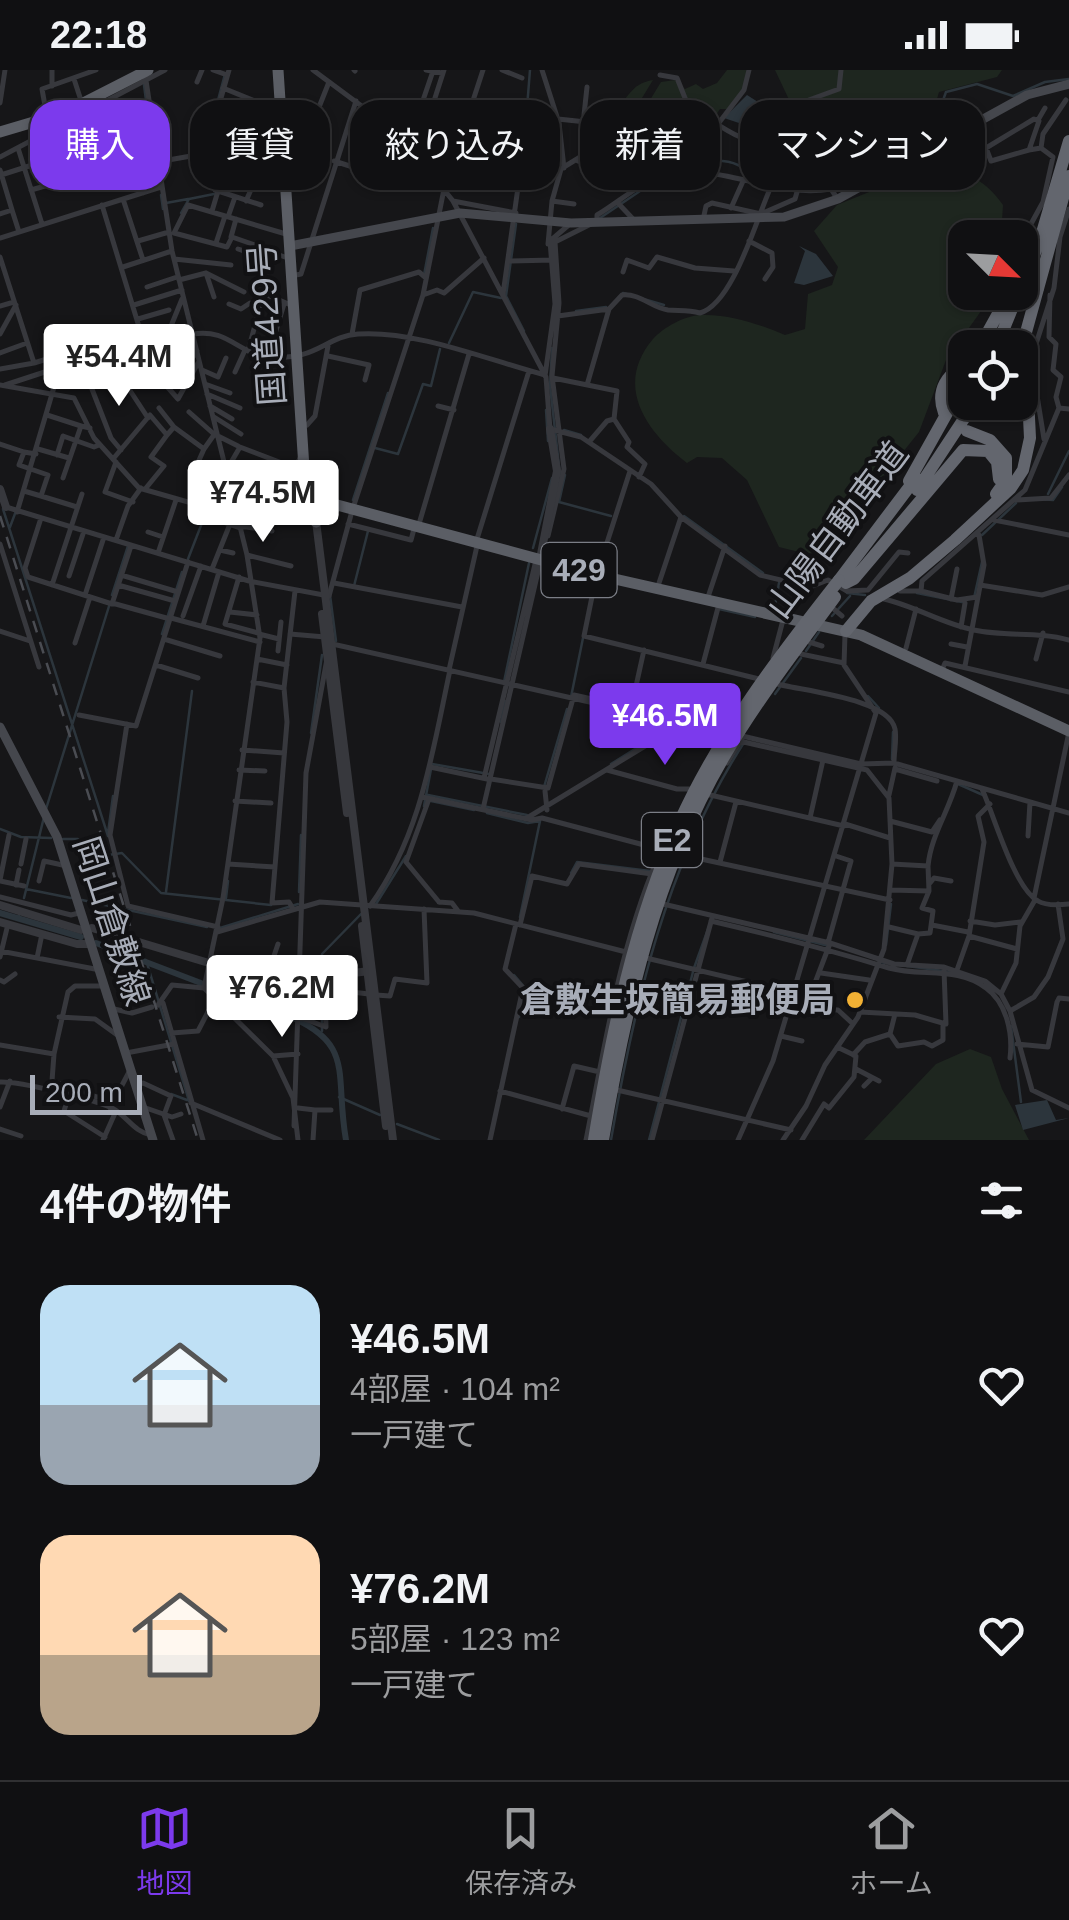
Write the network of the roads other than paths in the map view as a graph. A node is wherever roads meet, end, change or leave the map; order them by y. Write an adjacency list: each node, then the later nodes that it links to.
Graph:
1 (6, 70): 47 (street)
2 (51, 70): 26 (street)
3 (96, 70): 21 (street)
4 (165, 70): 18 (street)
5 (202, 70): 22 (street)
6 (213, 70): 17 (street)
7 (281, 70): 35 (highway, 国道429号); 36 (highway, 国道429号)
8 (313, 70): 23 (street)
9 (336, 70): 23 (street)
10 (429, 70): 16 (street); 39 (street)
11 (482, 70): 41 (street)
12 (502, 70): 20 (street)
13 (542, 70): 42 (street)
14 (749, 70): 51 (street)
15 (841, 70): 45 (street)
16 (443, 72): 40 (street)
17 (226, 74): 28 (street)
18 (146, 75): 31 (highway); 32 (street)
19 (660, 75): 44 (street)
20 (522, 78)
21 (74, 79): 26 (street); 30 (street)
22 (197, 82)
23 (329, 82): 37 (street); 38 (street)
24 (1057, 84): 25 (main road); 46 (street); 87 (main road)
25 (1069, 84)
26 (52, 86): 29 (street)
27 (588, 87): 43 (street)
28 (223, 88): 33 (street); 34 (street)
29 (44, 100)
30 (80, 100)
31 (100, 100)
32 (148, 100)
33 (220, 100)
34 (247, 100)
35 (281, 100)
36 (283, 100)
37 (323, 100)
38 (355, 100)
39 (422, 100)
40 (435, 100)
41 (472, 100)
42 (552, 100)
43 (587, 100)
44 (686, 100)
45 (812, 100)
46 (1067, 101): 58 (street)
47 (0, 102)
48 (1045, 108): 50 (street)
49 (350, 117): 61 (street)
50 (1038, 120): 59 (street); 59 (street)
51 (720, 121)
52 (30, 123): 53 (highway)
53 (1, 130)
54 (560, 139): 67 (street)
55 (30, 141): 57 (street)
56 (1068, 146): 114 (highway); 156 (highway)
57 (18, 148): 60 (street); 65 (street)
58 (1041, 148): 59 (street); 108 (street)
59 (1029, 150)
60 (0, 157)
61 (334, 160): 64 (street); 121 (street)
62 (578, 161): 67 (street)
63 (30, 166): 65 (street)
64 (350, 166)
65 (25, 168): 68 (street); 70 (street)
66 (560, 168): 67 (street)
67 (563, 169): 91 (street)
68 (1, 172): 98 (street)
69 (1069, 174): 157 (highway); 247 (highway)
70 (30, 186)
71 (740, 189): 96 (street)
72 (31, 190): 113 (street)
73 (150, 190): 84 (street)
74 (162, 190): 116 (street)
75 (250, 190): 89 (street)
76 (288, 190): 124 (highway, 国道429号)
77 (443, 190): 105 (street)
78 (444, 190): 90 (street)
79 (519, 190): 102 (street)
80 (636, 190): 92 (street)
81 (770, 190): 104 (street)
82 (779, 190): 85 (street)
83 (218, 191): 86 (street); 99 (street)
84 (143, 192): 88 (street)
85 (797, 192): 87 (street); 104 (street)
86 (235, 197): 89 (street); 103 (street)
87 (838, 198): 104 (main road)
88 (123, 199): 95 (street); 119 (street)
89 (246, 201): 93 (street)
90 (452, 201): 100 (street); 102 (street)
91 (552, 201): 94 (street); 109 (street)
92 (617, 202): 110 (street); 112 (street)
93 (260, 204)
94 (574, 204)
95 (102, 205): 113 (street); 133 (street)
96 (731, 208): 104 (street); 107 (street)
97 (1069, 209): 144 (street)
98 (12, 210): 101 (street); 115 (street)
99 (212, 211): 103 (street); 116 (street)
100 (460, 213): 102 (main road); 105 (main road); 129 (street)
101 (0, 214)
102 (516, 215): 109 (main road); 131 (street)
103 (227, 216): 106 (street); 122 (street)
104 (758, 216): 107 (main road); 120 (street)
105 (438, 217): 121 (main road); 139 (street)
106 (236, 219): 118 (street); 124 (street)
107 (703, 220): 110 (main road)
108 (1032, 220)
109 (548, 222): 111 (main road); 127 (street)
110 (633, 222): 112 (main road)
111 (571, 223): 112 (main road); 127 (street)
112 (595, 223): 154 (street)
113 (42, 224): 115 (street)
114 (1038, 225)
115 (20, 232): 117 (street)
116 (169, 233): 119 (street); 122 (street); 126 (street)
117 (0, 238)
118 (230, 238): 122 (street); 123 (street)
119 (137, 241): 130 (street)
120 (749, 241): 134 (street); 140 (street)
121 (312, 242): 124 (main road); 137 (street)
122 (216, 244)
123 (256, 245)
124 (291, 246): 125 (street); 137 (highway, 国道429号)
125 (238, 249)
126 (172, 254): 130 (street); 132 (street); 138 (street)
127 (552, 257): 131 (street); 154 (street)
128 (0, 258): 147 (street)
129 (484, 258): 143 (street); 145 (street)
130 (143, 260): 133 (street)
131 (511, 261): 143 (street)
132 (231, 266)
133 (122, 268): 149 (street)
134 (734, 271): 135 (street); 153 (street)
135 (623, 272)
136 (206, 273): 138 (street); 146 (street); 150 (street)
137 (294, 275): 150 (highway, 国道429号); 173 (highway, 国道429号)
138 (179, 278): 141 (street); 142 (street)
139 (425, 278): 145 (street); 160 (street)
140 (765, 279)
141 (146, 287)
142 (181, 292): 149 (street); 159 (street); 174 (street)
143 (503, 294): 184 (street)
144 (1048, 294): 202 (street); 228 (street)
145 (423, 295): 161 (street)
146 (214, 297)
147 (15, 303): 151 (street); 158 (street); 162 (street)
148 (230, 304): 164 (street)
149 (134, 305): 155 (street)
150 (288, 305): 170 (street); 173 (highway, 国道429号)
151 (0, 306)
152 (168, 310): 155 (street)
153 (609, 310): 154 (street); 191 (street)
154 (556, 316): 184 (street)
155 (138, 319): 178 (street)
156 (1003, 330)
157 (1011, 330)
158 (0, 334)
159 (193, 334): 164 (street); 165 (street)
160 (352, 334): 161 (street); 163 (street)
161 (408, 336): 168 (street); 262 (street)
162 (27, 343): 166 (street); 178 (street)
163 (328, 346): 169 (street); 173 (street)
164 (247, 350): 170 (street); 183 (street)
165 (194, 352): 174 (street); 175 (street)
166 (0, 353)
167 (128, 354): 171 (street); 171 (street); 177 (street)
168 (469, 354): 182 (street); 205 (street)
169 (328, 356): 187 (street); 217 (street)
170 (268, 357): 173 (street)
171 (148, 358): 174 (street)
172 (226, 358): 181 (street)
173 (300, 358): 217 (highway, 国道429号); 239 (highway, 国道429号)
174 (158, 359): 175 (street)
175 (199, 360): 181 (street)
176 (82, 361): 179 (street)
177 (100, 362)
178 (34, 364): 180 (street)
179 (59, 367): 186 (street); 192 (street)
180 (0, 369)
181 (202, 370): 190 (street)
182 (529, 371): 184 (street); 283 (street)
183 (235, 372)
184 (550, 377): 191 (street); 221 (street)
185 (948, 378): 208 (highway)
186 (56, 380): 188 (street); 195 (street)
187 (365, 380)
188 (76, 382)
189 (90, 384): 197 (street)
190 (205, 384): 194 (street); 196 (street)
191 (587, 385): 213 (street)
192 (1, 386): 195 (street)
193 (129, 389): 211 (street)
194 (230, 393)
195 (51, 394): 204 (street); 209 (street)
196 (207, 394): 198 (street); 201 (street)
197 (97, 403): 204 (street); 232 (street)
198 (210, 406): 210 (street); 212 (street)
199 (438, 406): 205 (street)
200 (159, 408): 219 (street)
201 (240, 408)
202 (1060, 408): 203 (street); 228 (street)
203 (1069, 408)
204 (81, 410): 220 (street)
205 (454, 410): 271 (street)
206 (948, 411): 272 (highway)
207 (189, 412): 224 (street)
208 (944, 413)
209 (47, 415): 218 (street); 235 (street)
210 (213, 416): 224 (street); 225 (street)
211 (148, 418): 223 (street); 232 (street)
212 (232, 419)
213 (614, 420): 227 (street); 245 (street)
214 (954, 420): 272 (highway, 山陽自動車道 / E2)
215 (963, 420): 305 (highway, 山陽自動車道 / E2)
216 (1021, 420): 247 (highway)
217 (307, 425): 253 (highway, 国道429号)
218 (81, 426): 220 (street); 226 (street)
219 (174, 427): 223 (street); 233 (street)
220 (90, 428): 230 (street)
221 (555, 430): 227 (street); 292 (street)
222 (967, 431): 254 (highway)
223 (167, 434): 249 (street)
224 (216, 434): 231 (street); 233 (street); 242 (street)
225 (241, 434)
226 (76, 440): 230 (street); 236 (street); 237 (street)
227 (590, 441): 243 (street)
228 (1044, 442): 257 (street)
229 (0, 444): 234 (street)
230 (100, 444): 238 (street)
231 (238, 446)
232 (121, 450): 238 (street)
233 (204, 450): 240 (street)
234 (24, 452): 235 (street); 241 (street)
235 (36, 452): 236 (street); 241 (street)
236 (58, 455): 237 (street)
237 (69, 458): 246 (street)
238 (115, 460): 249 (street); 258 (street)
239 (299, 463): 242 (street); 242 (street); 253 (highway, 国道429号)
240 (196, 467)
241 (30, 469): 250 (street); 252 (street)
242 (227, 470): 248 (street)
243 (630, 471): 245 (street); 300 (street)
244 (1069, 475): 257 (street)
245 (640, 476): 265 (street)
246 (62, 478)
247 (1017, 478): 332 (highway)
248 (229, 483): 256 (street); 259 (street)
249 (142, 489): 255 (street); 258 (street)
250 (24, 491): 252 (street); 260 (street)
251 (82, 494): 261 (street)
252 (42, 496): 261 (street)
253 (313, 499): 262 (highway, 429); 262 (highway); 317 (street)
254 (988, 499): 305 (highway); 332 (highway)
255 (176, 500): 264 (street); 281 (street)
256 (280, 500)
257 (1018, 501): 267 (street)
258 (134, 502): 282 (street)
259 (234, 502): 263 (street); 264 (street)
260 (8, 504): 266 (street)
261 (78, 508): 273 (street)
262 (351, 508): 270 (street); 271 (highway, 429)
263 (274, 514)
264 (237, 516): 274 (street)
265 (681, 517): 286 (street); 310 (street)
266 (41, 518): 273 (street); 307 (street)
267 (994, 520): 278 (street); 279 (street)
268 (220, 521): 269 (street)
269 (230, 524): 274 (street); 287 (street)
270 (351, 525): 271 (street); 306 (street)
271 (418, 526): 283 (highway, 429)
272 (882, 526): 305 (highway, 山陽自動車道 / E2)
273 (70, 527): 276 (street); 307 (street)
274 (240, 527): 275 (street); 291 (street)
275 (272, 530)
276 (84, 531): 280 (street); 302 (street)
277 (148, 532): 281 (street)
278 (1069, 534)
279 (980, 536): 309 (street); 314 (street)
280 (104, 537): 282 (street); 316 (street)
281 (163, 538): 288 (street)
282 (116, 540): 285 (street)
283 (477, 541): 292 (highway, 429); 325 (street)
284 (0, 544): 293 (street)
285 (131, 545): 288 (street); 301 (street)
286 (725, 546): 312 (street); 323 (street)
287 (220, 550): 289 (street); 297 (street)
288 (158, 553): 294 (street)
289 (233, 553)
290 (908, 553): 312 (street)
291 (247, 555): 296 (street); 304 (street)
292 (540, 555): 300 (highway, 429); 371 (street)
293 (2, 557): 345 (street)
294 (188, 562): 295 (street); 315 (street)
295 (201, 566): 297 (street); 328 (street)
296 (292, 566)
297 (212, 569): 299 (street)
298 (957, 569): 320 (street)
299 (220, 572): 303 (street); 334 (street)
300 (598, 572): 310 (highway, 429); 354 (street)
301 (122, 575): 308 (street); 315 (street)
302 (69, 576)
303 (239, 577): 304 (street); 327 (street)
304 (252, 582): 313 (street); 329 (street)
305 (842, 582): 562 (highway, 山陽自動車道 / E2, bridge); 563 (highway, 山陽自動車道 / E2, bridge)
306 (334, 583): 317 (street); 325 (street)
307 (52, 585): 316 (street)
308 (118, 585): 321 (street); 322 (street)
309 (979, 585): 311 (street); 318 (street)
310 (658, 586): 323 (highway, 429)
311 (1069, 586)
312 (810, 587): 332 (street)
313 (295, 591): 317 (street); 339 (street)
314 (920, 591): 319 (street); 320 (street)
315 (177, 592): 321 (street)
316 (88, 596): 322 (street); 347 (street)
317 (326, 596): 346 (street)
318 (975, 597): 320 (street); 337 (street)
319 (885, 598): 326 (street); 332 (street)
320 (951, 598)
321 (174, 601): 330 (street)
322 (111, 603): 330 (street)
323 (714, 603): 331 (highway, 429); 332 (highway, 429); 361 (street)
324 (965, 604): 336 (street)
325 (462, 607): 367 (street)
326 (916, 610): 336 (street); 352 (street)
327 (229, 611): 329 (street); 341 (street)
328 (184, 616)
329 (257, 616): 341 (street)
330 (169, 618): 334 (street); 342 (street)
331 (784, 618): 335 (highway, 429); 369 (street)
332 (845, 621): 335 (highway, 429); 352 (highway, 429); 362 (street); 366 (highway, 429)
333 (281, 622): 343 (street)
334 (203, 626): 341 (street)
335 (822, 626): 348 (street)
336 (961, 627): 337 (street)
337 (970, 630): 340 (street); 351 (street)
338 (0, 631): 345 (street)
339 (290, 634): 346 (street); 363 (street)
340 (1043, 634): 344 (street); 359 (street)
341 (259, 637): 343 (street); 358 (street)
342 (164, 639): 356 (street); 360 (street)
343 (279, 639): 353 (street)
344 (1069, 640)
345 (30, 641): 365 (street)
346 (327, 641): 357 (street); 367 (street); 452 (street)
347 (75, 643)
348 (811, 643): 350 (street); 355 (street)
349 (951, 644): 351 (street)
350 (822, 646)
351 (967, 647): 364 (street)
352 (906, 648): 366 (highway, 429)
353 (278, 651)
354 (644, 652): 361 (street); 376 (street)
355 (802, 654): 362 (street); 372 (street)
356 (220, 656)
357 (327, 658): 449 (street); 452 (street)
358 (257, 659): 363 (street); 370 (street)
359 (1036, 659)
360 (156, 664): 368 (street); 380 (street)
361 (702, 664): 369 (street)
362 (844, 664): 377 (street)
363 (286, 665): 373 (street)
364 (965, 666): 366 (street); 374 (street)
365 (39, 667)
366 (942, 668): 381 (highway, 429)
367 (449, 670): 371 (street); 390 (street)
368 (198, 678)
369 (758, 678): 372 (street); 382 (street)
370 (253, 682): 373 (street); 385 (street)
371 (508, 684): 375 (street); 394 (street)
372 (780, 685): 377 (street); 383 (street)
373 (284, 688): 386 (street)
374 (1069, 692)
375 (573, 698): 376 (street); 399 (street)
376 (630, 709): 382 (street)
377 (875, 710): 388 (street); 389 (street)
378 (79, 715): 380 (street)
379 (0, 726): 384 (main road, 岡山倉敷線)
380 (130, 726): 463 (street)
381 (1069, 730): 410 (street)
382 (722, 734): 383 (street); 392 (street); 397 (street)
383 (742, 739): 387 (street); 389 (street); 400 (street)
384 (3, 740): 432 (main road, 岡山倉敷線)
385 (241, 750): 386 (street); 391 (street)
386 (284, 753): 433 (street)
387 (823, 760): 389 (street); 413 (street)
388 (895, 765): 389 (street); 395 (street); 396 (street); 402 (street)
389 (860, 766): 402 (street); 416 (street)
390 (431, 767): 394 (street); 401 (street)
391 (239, 770): 393 (street); 403 (street)
392 (607, 770): 397 (street); 409 (street)
393 (265, 771)
394 (488, 777): 399 (street); 408 (street)
395 (938, 781)
396 (956, 783): 398 (street); 414 (street)
397 (691, 787): 400 (street); 423 (street)
398 (982, 789): 405 (street); 407 (street)
399 (545, 790): 409 (street)
400 (711, 797): 404 (street); 426 (street)
401 (426, 798): 408 (street); 428 (street)
402 (889, 798): 415 (street)
403 (235, 801): 406 (street); 430 (street)
404 (736, 802): 413 (street); 429 (street)
405 (1030, 802): 410 (street); 419 (street)
406 (270, 803)
407 (989, 805): 445 (street); 456 (street)
408 (484, 807): 412 (street)
409 (545, 809): 412 (street)
410 (1054, 810): 411 (street); 445 (street)
411 (1069, 813)
412 (528, 818): 423 (street)
413 (810, 818): 416 (street)
414 (944, 819): 417 (street); 422 (street)
415 (890, 821): 417 (street); 420 (street)
416 (844, 825): 420 (street); 427 (street)
417 (932, 832): 422 (street)
418 (9, 834): 424 (street)
419 (1028, 836)
420 (890, 838): 431 (street)
421 (26, 840): 425 (street)
422 (932, 841): 434 (street)
423 (661, 850): 426 (street); 435 (street)
424 (6, 851): 425 (street); 437 (street)
425 (23, 854): 437 (street)
426 (684, 855): 429 (street); 436 (street)
427 (836, 856): 440 (street); 442 (street)
428 (403, 861): 450 (street); 452 (street)
429 (720, 863): 440 (street)
430 (228, 864): 433 (street); 463 (street)
431 (892, 864): 434 (street); 443 (street)
432 (67, 866): 438 (street); 454 (main road, 岡山倉敷線)
433 (275, 866): 449 (street)
434 (928, 866): 441 (street)
435 (652, 872): 436 (street); 459 (street); 473 (street)
436 (672, 878): 447 (street)
437 (0, 881)
438 (40, 881)
439 (951, 881): 441 (street)
440 (828, 885): 442 (street); 468 (street)
441 (929, 887): 443 (street); 460 (street)
442 (843, 889): 444 (street); 470 (street)
443 (891, 890): 444 (street)
444 (890, 900): 462 (street)
445 (1034, 900): 451 (street); 457 (street)
446 (0, 901): 454 (street); 461 (street)
447 (664, 904): 455 (street); 476 (street)
448 (1069, 904): 451 (street)
449 (296, 906): 452 (street); 463 (street); 491 (street)
450 (438, 906): 453 (street); 459 (street)
451 (1057, 906): 502 (street)
452 (365, 909): 453 (street); 485 (street)
453 (424, 909): 495 (street)
454 (81, 912): 467 (main road, 岡山倉敷線)
455 (712, 918): 468 (street); 482 (street)
456 (970, 921): 457 (street); 466 (street)
457 (1022, 921): 472 (street)
458 (4, 923): 464 (street); 474 (street)
459 (518, 924): 473 (street); 532 (street)
460 (931, 925): 465 (street); 466 (street)
461 (80, 927)
462 (889, 928): 465 (street); 478 (street)
463 (217, 929): 480 (street)
464 (42, 934): 467 (street); 475 (street)
465 (918, 934): 479 (street)
466 (968, 934): 471 (street); 484 (street)
467 (92, 935): 480 (street); 481 (main road, 岡山倉敷線)
468 (810, 941): 470 (street); 494 (street)
469 (278, 944): 490 (street)
470 (829, 945): 478 (street); 486 (street)
471 (1008, 948): 472 (street); 477 (street)
472 (1017, 949): 477 (street)
473 (626, 952): 526 (street)
474 (0, 953): 475 (street)
475 (37, 958): 481 (street)
476 (648, 959): 482 (street); 531 (street)
477 (1016, 960): 496 (street)
478 (879, 962): 479 (street); 483 (street); 489 (street)
479 (907, 965): 483 (street)
480 (209, 967): 490 (street); 492 (street)
481 (100, 970): 493 (main road, 岡山倉敷線)
482 (694, 970): 494 (street); 535 (street)
483 (944, 970): 484 (street); 508 (street); 515 (street)
484 (957, 971): 496 (street)
485 (370, 973): 491 (street); 495 (street)
486 (821, 973): 489 (street); 507 (street)
487 (15, 974): 488 (street)
488 (0, 980)
489 (870, 980): 503 (street)
490 (269, 981): 491 (street); 498 (street)
491 (299, 982): 506 (street)
492 (204, 985): 498 (street); 499 (street); 501 (street)
493 (105, 986): 500 (main road, 岡山倉敷線); 505 (street)
494 (795, 993): 511 (street)
495 (372, 994): 506 (street); 560 (street)
496 (1001, 994): 502 (street)
497 (1069, 999): 515 (street)
498 (259, 1000): 506 (street)
499 (158, 1005): 500 (street); 509 (street)
500 (112, 1008): 512 (main road, 岡山倉敷線)
501 (227, 1010): 509 (street); 522 (street)
502 (1010, 1010): 515 (street)
503 (861, 1012): 504 (street); 507 (street)
504 (895, 1014): 508 (street); 510 (street)
505 (59, 1016): 512 (street); 519 (street)
506 (299, 1019): 520 (street)
507 (852, 1023): 517 (street)
508 (942, 1024): 510 (street)
509 (171, 1034): 514 (street)
510 (890, 1034): 521 (street)
511 (781, 1036): 513 (street); 548 (street)
512 (120, 1037): 518 (main road, 岡山倉敷線)
513 (802, 1041)
514 (172, 1044): 518 (street); 536 (street)
515 (1016, 1044): 523 (street); 540 (street)
516 (0, 1045): 519 (street)
517 (838, 1048): 521 (street); 553 (street)
518 (126, 1052): 525 (main road, 岡山倉敷線)
519 (54, 1054): 533 (street)
520 (297, 1054): 522 (street); 539 (street)
521 (853, 1054): 524 (street)
522 (272, 1056): 539 (street)
523 (1010, 1058)
524 (856, 1069): 530 (street); 566 (street)
525 (132, 1071): 529 (main road, 岡山倉敷線); 533 (street)
526 (600, 1072): 542 (street); 547 (street)
527 (10, 1081): 528 (street); 534 (street); 537 (street)
528 (0, 1082)
529 (136, 1086): 538 (main road, 岡山倉敷線); 546 (street)
530 (864, 1086)
531 (619, 1090): 535 (street); 563 (street)
532 (502, 1091): 542 (street); 561 (street)
533 (116, 1094): 541 (street)
534 (68, 1098): 541 (street); 554 (street)
535 (661, 1100): 548 (street); 564 (street)
536 (191, 1102): 552 (street); 556 (street)
537 (0, 1107)
538 (143, 1108): 546 (street); 551 (main road, 岡山倉敷線)
539 (296, 1108): 543 (street); 558 (street)
540 (1069, 1108)
541 (113, 1109): 551 (street); 554 (street)
542 (562, 1109): 547 (street)
543 (315, 1110): 544 (street); 559 (street)
544 (331, 1110)
545 (181, 1114): 546 (street)
546 (164, 1115): 555 (street)
547 (591, 1116): 562 (street)
548 (747, 1120): 553 (street); 565 (street)
549 (0, 1129): 550 (street)
550 (21, 1136)
551 (152, 1137)
552 (264, 1137): 557 (street)
553 (788, 1137)
554 (104, 1139)
555 (173, 1140)
556 (203, 1140)
557 (279, 1140)
558 (298, 1140)
559 (313, 1140)
560 (391, 1140)
561 (490, 1140)
562 (590, 1140)
563 (606, 1140)
564 (652, 1140)
565 (738, 1140)
566 (802, 1140)

